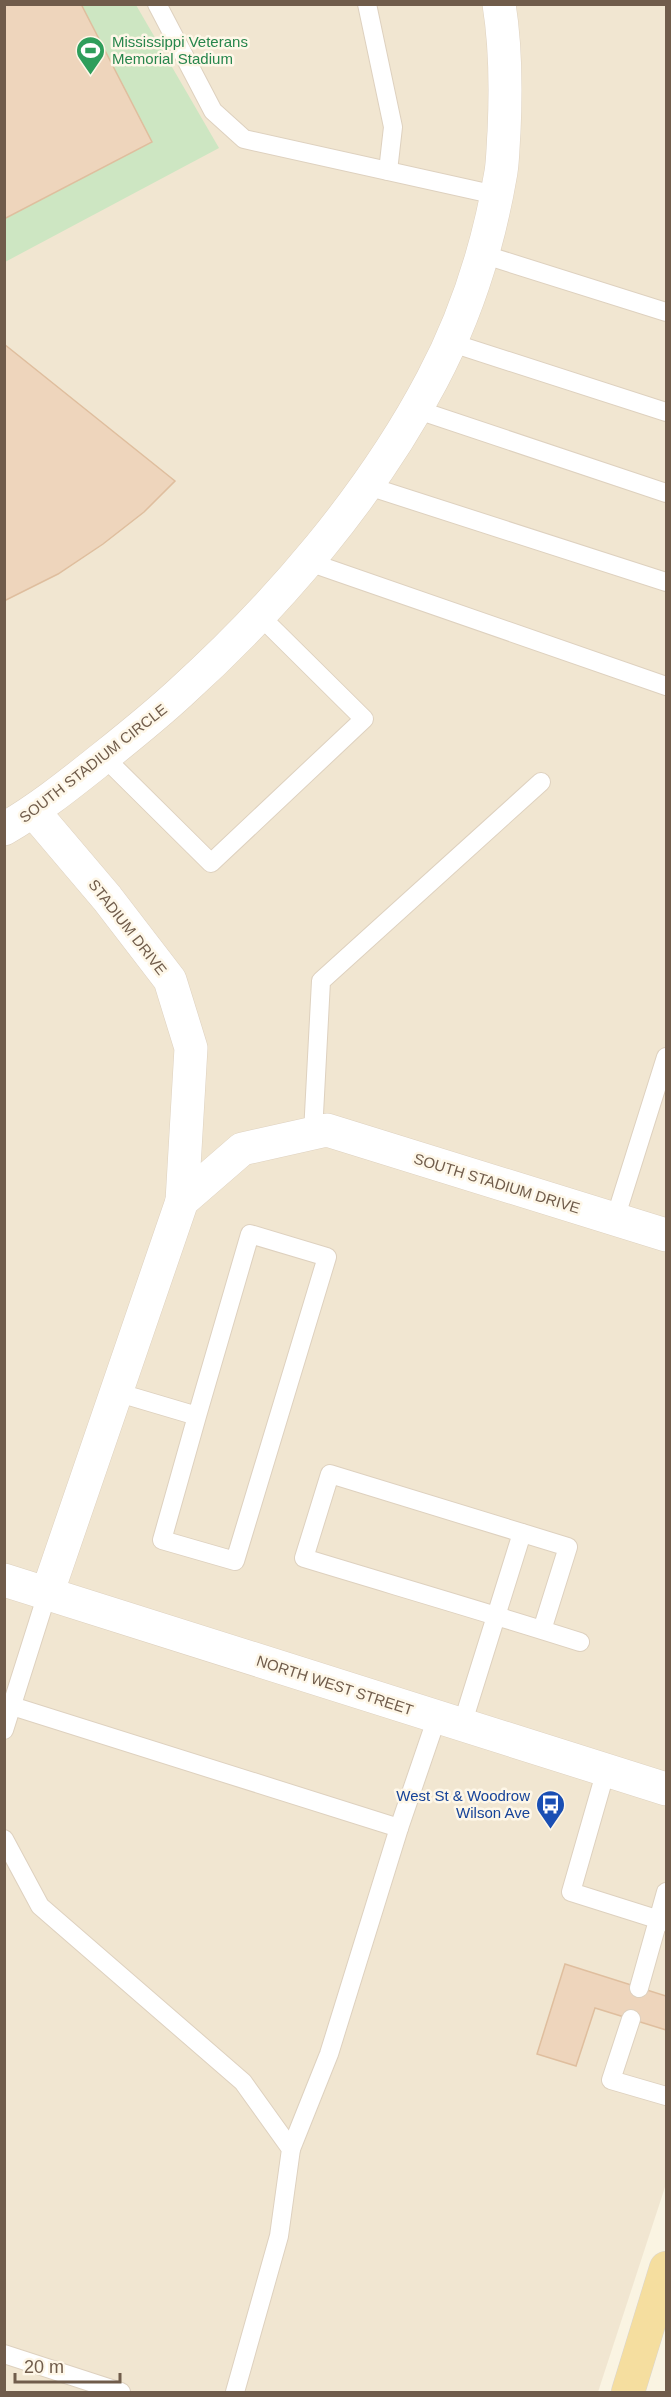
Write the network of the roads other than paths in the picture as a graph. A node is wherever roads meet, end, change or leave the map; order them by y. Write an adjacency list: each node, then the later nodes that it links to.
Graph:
1 (157, 4): 4 (lane)
2 (367, 4): 4 (lane)
3 (500, 4): 5 (street, SOUTH STADIUM CIRCLE)
4 (388, 171): 5 (lane)
5 (496, 195): 6 (street, SOUTH STADIUM CIRCLE)
6 (482, 254): 7 (lane); 8 (street, SOUTH STADIUM CIRCLE)
7 (666, 312)
8 (449, 342): 9 (street, SOUTH STADIUM CIRCLE); 10 (lane)
9 (415, 410): 11 (street, SOUTH STADIUM CIRCLE); 12 (lane)
10 (666, 412)
11 (365, 484): 13 (street, SOUTH STADIUM CIRCLE); 14 (lane)
12 (666, 493)
13 (306, 561): 15 (street, SOUTH STADIUM CIRCLE); 16 (lane)
14 (666, 582)
15 (259, 615): 17 (street, SOUTH STADIUM CIRCLE); 17 (lane)
16 (666, 686)
17 (104, 757): 19 (street, SOUTH STADIUM CIRCLE)
18 (541, 782): 22 (lane)
19 (34, 812): 20 (street, SOUTH STADIUM CIRCLE); 23 (street, STADIUM DRIVE)
20 (4, 830)
21 (666, 1057): 24 (lane)
22 (320, 1132): 23 (street); 24 (street, SOUTH STADIUM DRIVE)
23 (182, 1201): 26 (street)
24 (615, 1220): 25 (street, SOUTH STADIUM DRIVE)
25 (666, 1235)
26 (116, 1392): 27 (lane); 30 (street)
27 (197, 1416): 27 (lane)
28 (522, 1533): 31 (lane); 31 (lane); 32 (lane)
29 (4, 1580): 30 (street, NORTH WEST STREET)
30 (47, 1593): 34 (lane); 35 (street, NORTH WEST STREET)
31 (496, 1615): 32 (lane); 35 (lane)
32 (542, 1630): 33 (lane)
33 (580, 1642)
34 (12, 1706): 36 (lane); 39 (lane)
35 (449, 1721): 37 (street, NORTH WEST STREET); 39 (lane)
36 (4, 1730)
37 (606, 1770): 38 (street, NORTH WEST STREET); 42 (lane)
38 (666, 1790)
39 (399, 1828): 46 (lane)
40 (4, 1839): 46 (lane)
41 (666, 1892): 42 (lane)
42 (662, 1921): 43 (lane)
43 (639, 1988)
44 (631, 2019): 45 (lane)
45 (666, 2096)
46 (291, 2149): 50 (lane)
47 (666, 2268): 51 (main road)
48 (4, 2354): 49 (lane)
49 (121, 2392)
50 (235, 2392)
51 (628, 2392)

